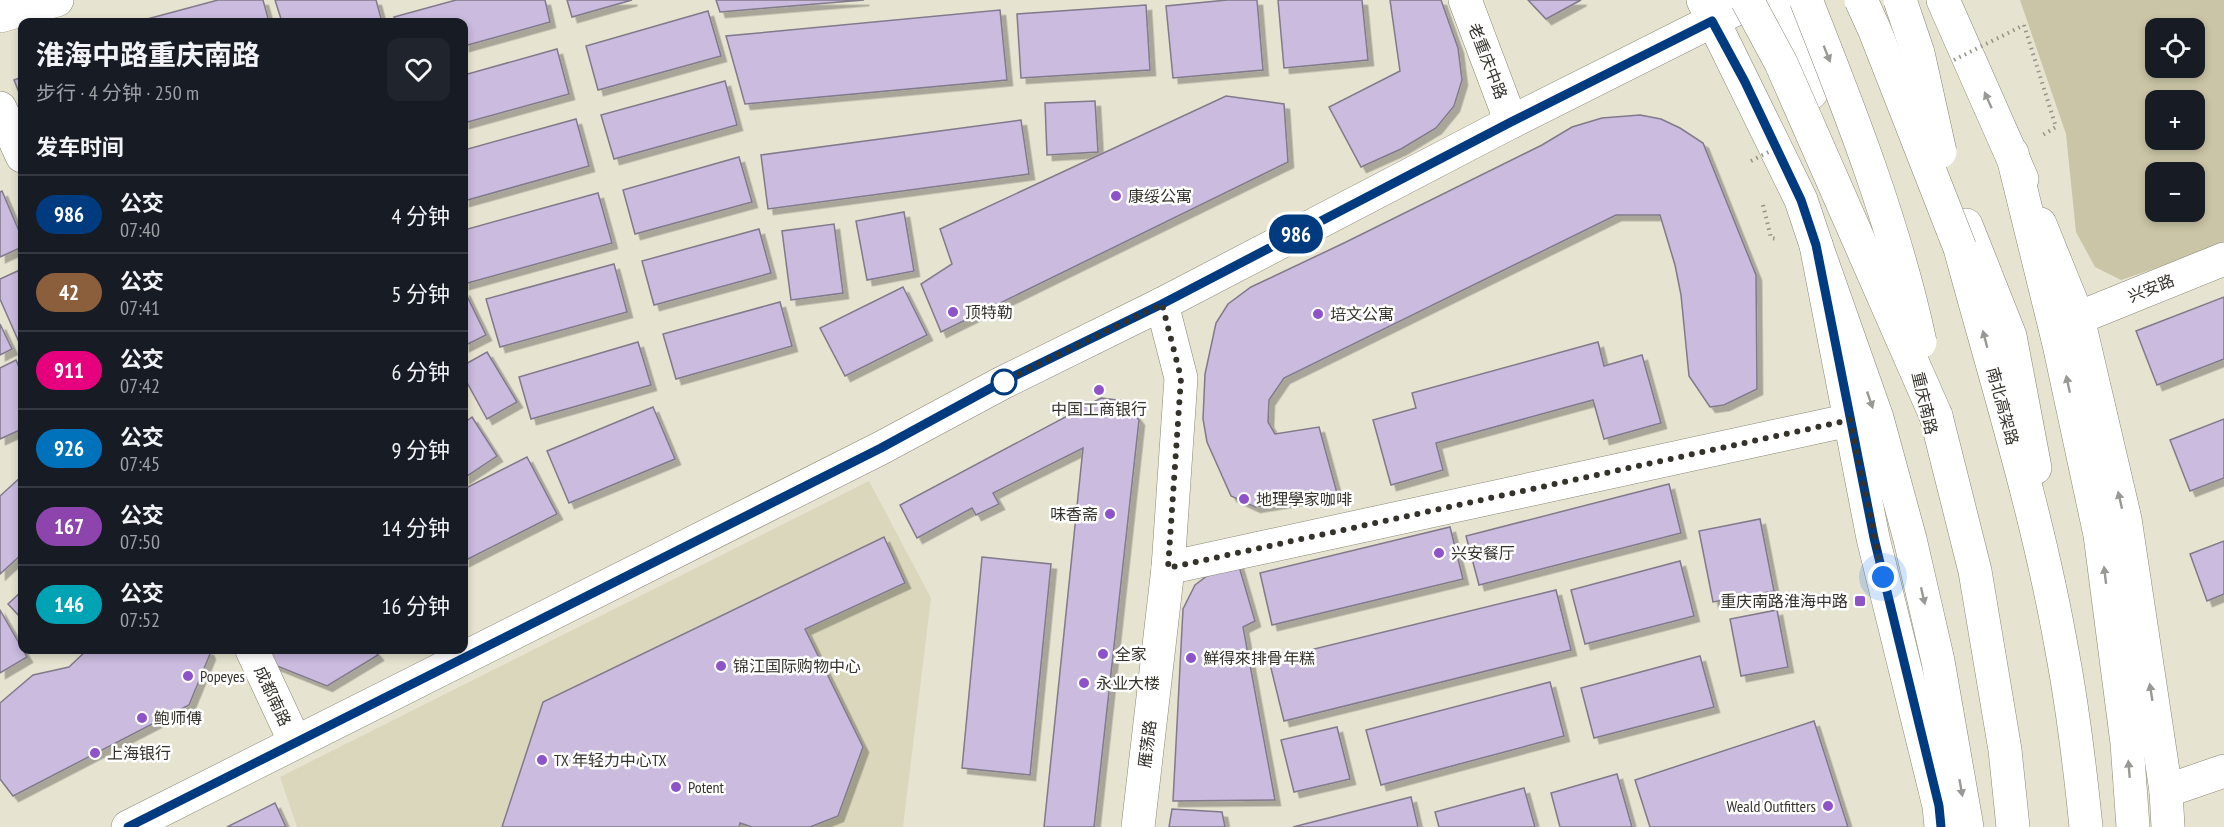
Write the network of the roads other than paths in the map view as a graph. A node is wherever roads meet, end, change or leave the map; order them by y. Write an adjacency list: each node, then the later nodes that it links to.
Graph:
1 (57, 0): 12 (main road)
2 (1465, 0): 15 (main road, 老重庆中路)
3 (1747, 0): 23 (main road, bridge)
4 (1754, 0): 11 (main road)
5 (1773, 0): 13 (main road, 重庆南路)
6 (1806, 0): 23 (main road, one-way to 23, bridge)
7 (1861, 0): 19 (main road, 南北高架路, bridge)
8 (1876, 0): 37 (main road)
9 (1900, 0): 19 (main road, bridge)
10 (1943, 0): 22 (main road, one-way to 10)
11 (1708, 11): 15 (main road); 17 (main road)
12 (0, 16)
13 (1802, 71): 17 (main road); 34 (main road, 重庆南路)
14 (0, 108): 16 (main road)
15 (1511, 122): 21 (main road)
16 (18, 147)
17 (1801, 200): 18 (main road)
18 (1816, 245): 24 (main road); 33 (main road, one-way to 33)
19 (1960, 248): 36 (main road, 南北高架路, one-way to 19)
20 (2224, 259): 22 (main road, 兴安路)
21 (1162, 304): 25 (main road, 雁荡路); 27 (main road)
22 (2068, 331): 29 (main road, one-way to 22); 38 (main road, one-way to 22)
23 (1936, 416): 35 (main road)
24 (1850, 420): 25 (main road); 32 (main road)
25 (1168, 568): 31 (main road, 雁荡路)
26 (254, 654): 27 (main road, 成都南路)
27 (295, 742): 30 (main road)
28 (2224, 771): 29 (main road)
29 (2166, 791): 39 (main road)
30 (128, 827)
31 (1137, 827)
32 (1941, 827)
33 (1967, 827)
34 (2007, 827)
35 (2013, 827)
36 (2086, 827)
37 (2099, 827)
38 (2133, 827)
39 (2168, 827)

